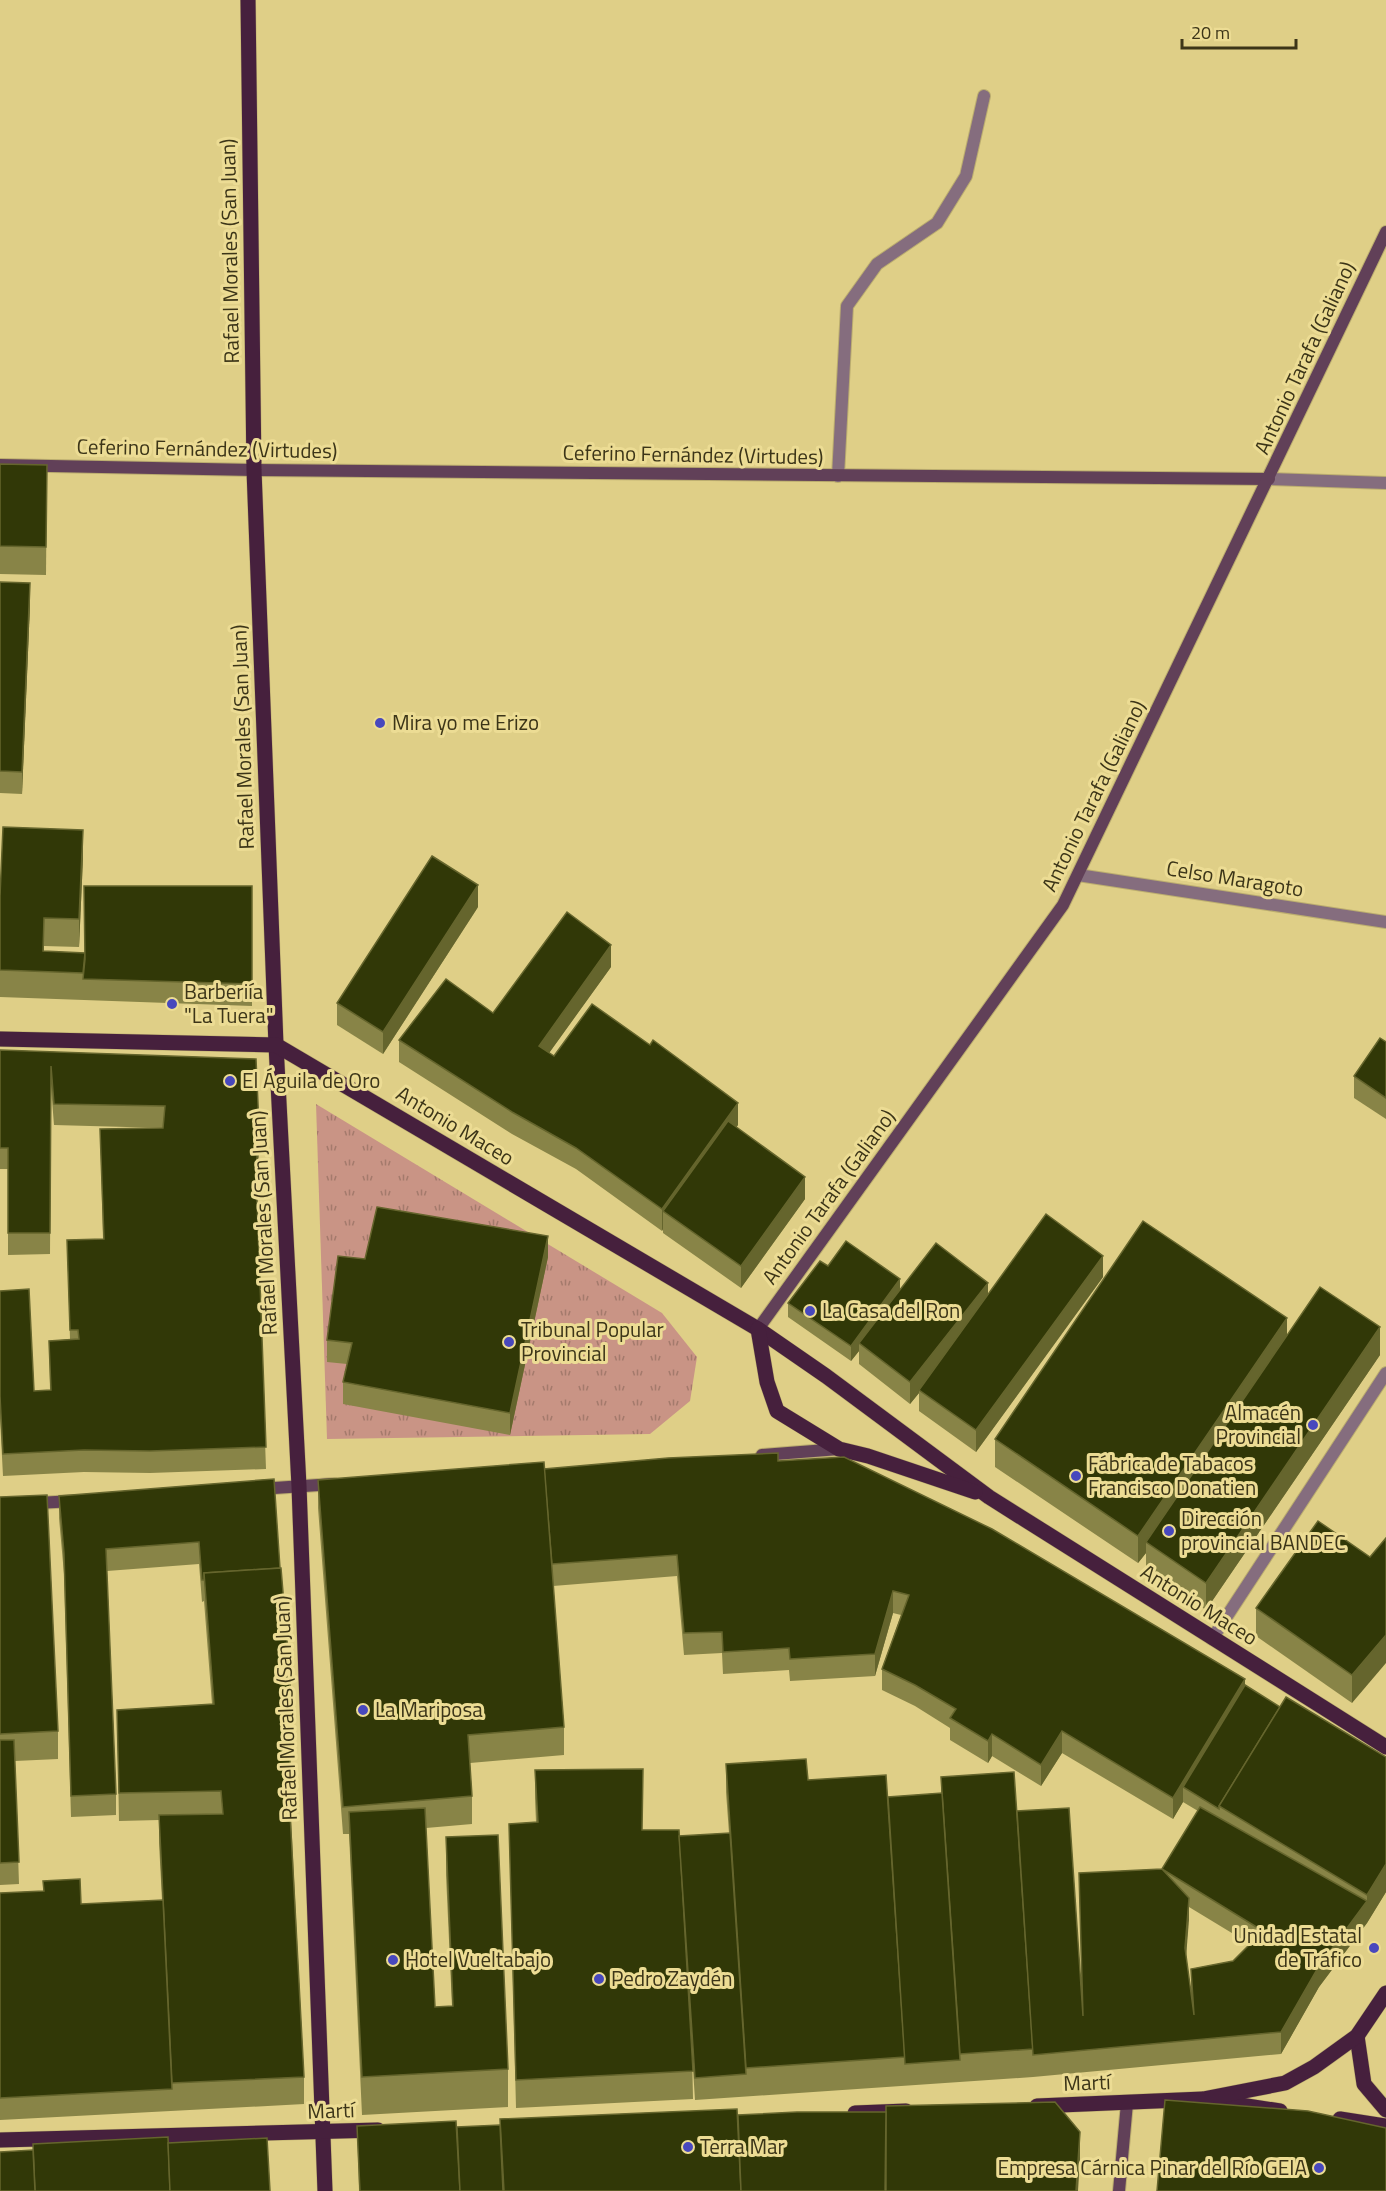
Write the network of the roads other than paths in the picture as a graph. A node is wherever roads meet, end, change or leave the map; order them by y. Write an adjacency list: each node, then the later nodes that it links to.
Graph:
1 (248, 0): 5 (main road, Rafael Morales (San Juan))
2 (984, 96): 6 (street)
3 (1386, 232): 7 (main road, Antonio Tarafa (Galiano))
4 (0, 465): 5 (main road, Ceferino Fernández (Virtudes))
5 (254, 470): 6 (main road, Ceferino Fernández (Virtudes)); 12 (main road, Rafael Morales (San Juan))
6 (838, 476): 7 (main road, Ceferino Fernández (Virtudes))
7 (1269, 479): 8 (street, Ceferino Fernández (Virtudes)); 9 (main road, Antonio Tarafa (Galiano))
8 (1386, 483)
9 (1078, 875): 10 (street, Celso Maragoto); 13 (main road, Antonio Tarafa (Galiano))
10 (1386, 922)
11 (0, 1039): 12 (main road, Antonio Maceo)
12 (276, 1045): 13 (main road, Antonio Maceo); 18 (main road, Rafael Morales (San Juan))
13 (758, 1329): 15 (main road, Antonio Maceo); 20 (main road, Antonio Maceo)
14 (1386, 1373): 23 (street)
15 (839, 1449): 16 (main road); 20 (main road, Antonio Maceo)
16 (745, 1456)
17 (346, 1483): 18 (main road)
18 (299, 1486): 19 (main road); 37 (main road, Rafael Morales (San Juan))
19 (251, 1490)
20 (989, 1497): 23 (main road, Antonio Maceo)
21 (84, 1500): 22 (main road)
22 (0, 1505)
23 (1212, 1639): 24 (main road, Antonio Maceo)
24 (1386, 1747)
25 (1386, 1993): 26 (main road)
26 (1357, 2036): 27 (main road); 31 (main road)
27 (1203, 2099): 28 (main road, Martí); 33 (main road)
28 (1127, 2103): 29 (main road, Martí); 40 (main road)
29 (1021, 2107)
30 (926, 2110): 32 (main road)
31 (1386, 2110)
32 (843, 2113)
33 (1295, 2113)
34 (1329, 2118): 35 (main road)
35 (1386, 2126)
36 (393, 2130): 37 (main road, Martí)
37 (322, 2132): 38 (main road, Martí); 39 (main road, Rafael Morales (San Juan))
38 (0, 2140)
39 (325, 2191)
40 (1119, 2191)

